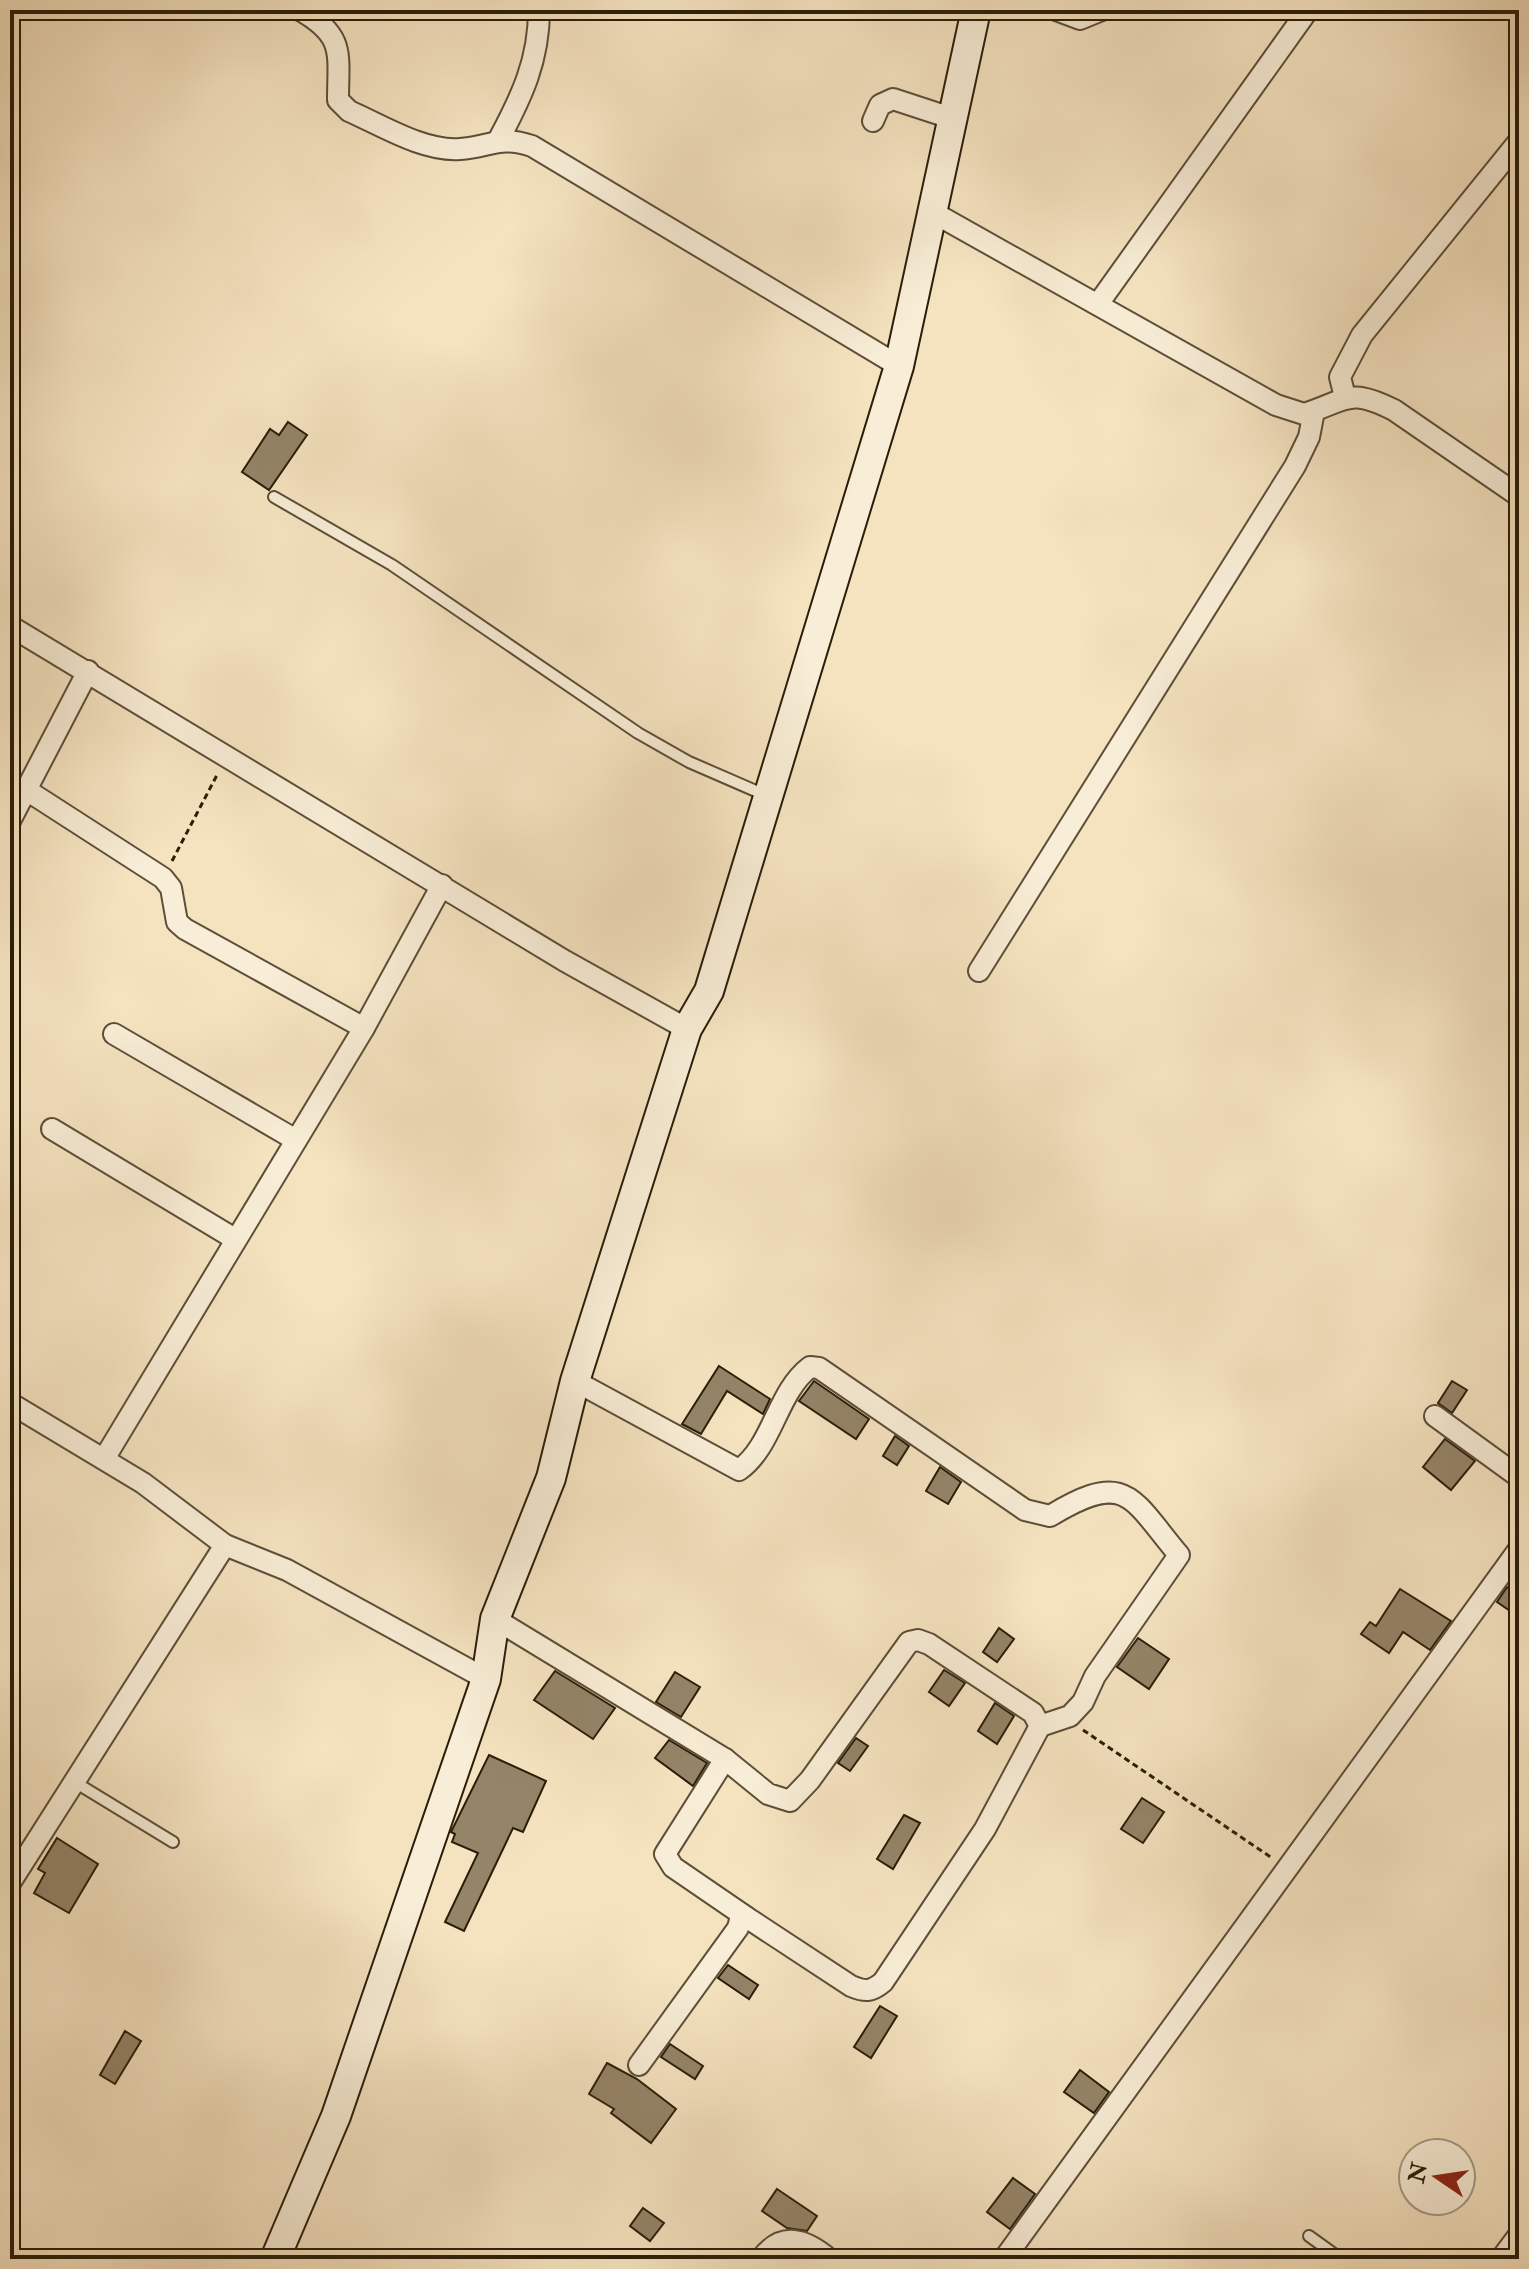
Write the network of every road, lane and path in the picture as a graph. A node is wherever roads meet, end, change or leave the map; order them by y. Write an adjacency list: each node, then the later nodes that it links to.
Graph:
1 (300, 10): 9 (street)
2 (539, 10): 9 (street)
3 (976, 10): 7 (street)
4 (1056, 10): 5 (street)
5 (1102, 10)
6 (1308, 10): 12 (street)
7 (954, 119): 8 (street); 11 (street)
8 (873, 121)
9 (499, 139): 13 (street)
10 (1519, 141): 14 (street)
11 (934, 213): 12 (street); 13 (street)
12 (1098, 304): 15 (street)
13 (899, 366): 22 (street)
14 (1345, 397): 15 (street); 16 (street)
15 (1314, 411): 26 (street)
16 (1517, 491)
17 (274, 497): 22 (lane)
18 (10, 626): 19 (street)
19 (88, 671): 20 (street); 21 (street)
20 (226, 758): 24 (path); 25 (street)
21 (28, 791): 23 (street); 24 (street)
22 (766, 796): 28 (street)
23 (10, 821)
24 (163, 878): 27 (street)
25 (442, 885): 27 (street); 28 (street)
26 (979, 971)
27 (364, 1028): 31 (street)
28 (687, 1029): 33 (street)
29 (114, 1034): 31 (street)
30 (52, 1129): 32 (street)
31 (296, 1140): 32 (street)
32 (235, 1239): 36 (street)
33 (575, 1381): 40 (street); 42 (street)
34 (10, 1403): 36 (street)
35 (1435, 1416): 37 (street)
36 (104, 1459): 38 (street)
37 (1519, 1477)
38 (225, 1545): 41 (street); 45 (street)
39 (1519, 1549): 47 (street)
40 (495, 1619): 41 (street); 44 (street)
41 (486, 1679): 53 (street)
42 (1063, 1717): 43 (street); 47 (path)
43 (1040, 1726): 44 (street); 49 (street)
44 (725, 1759): 49 (street)
45 (73, 1781): 46 (lane); 48 (street)
46 (173, 1842)
47 (1288, 1868): 56 (street)
48 (10, 1883)
49 (746, 1917): 50 (street)
50 (639, 2065)
51 (1519, 2235): 58 (street)
52 (1309, 2236): 57 (lane)
53 (275, 2259)
54 (761, 2259): 55 (street)
55 (829, 2259)
56 (1004, 2259)
57 (1341, 2259)
58 (1501, 2259)

